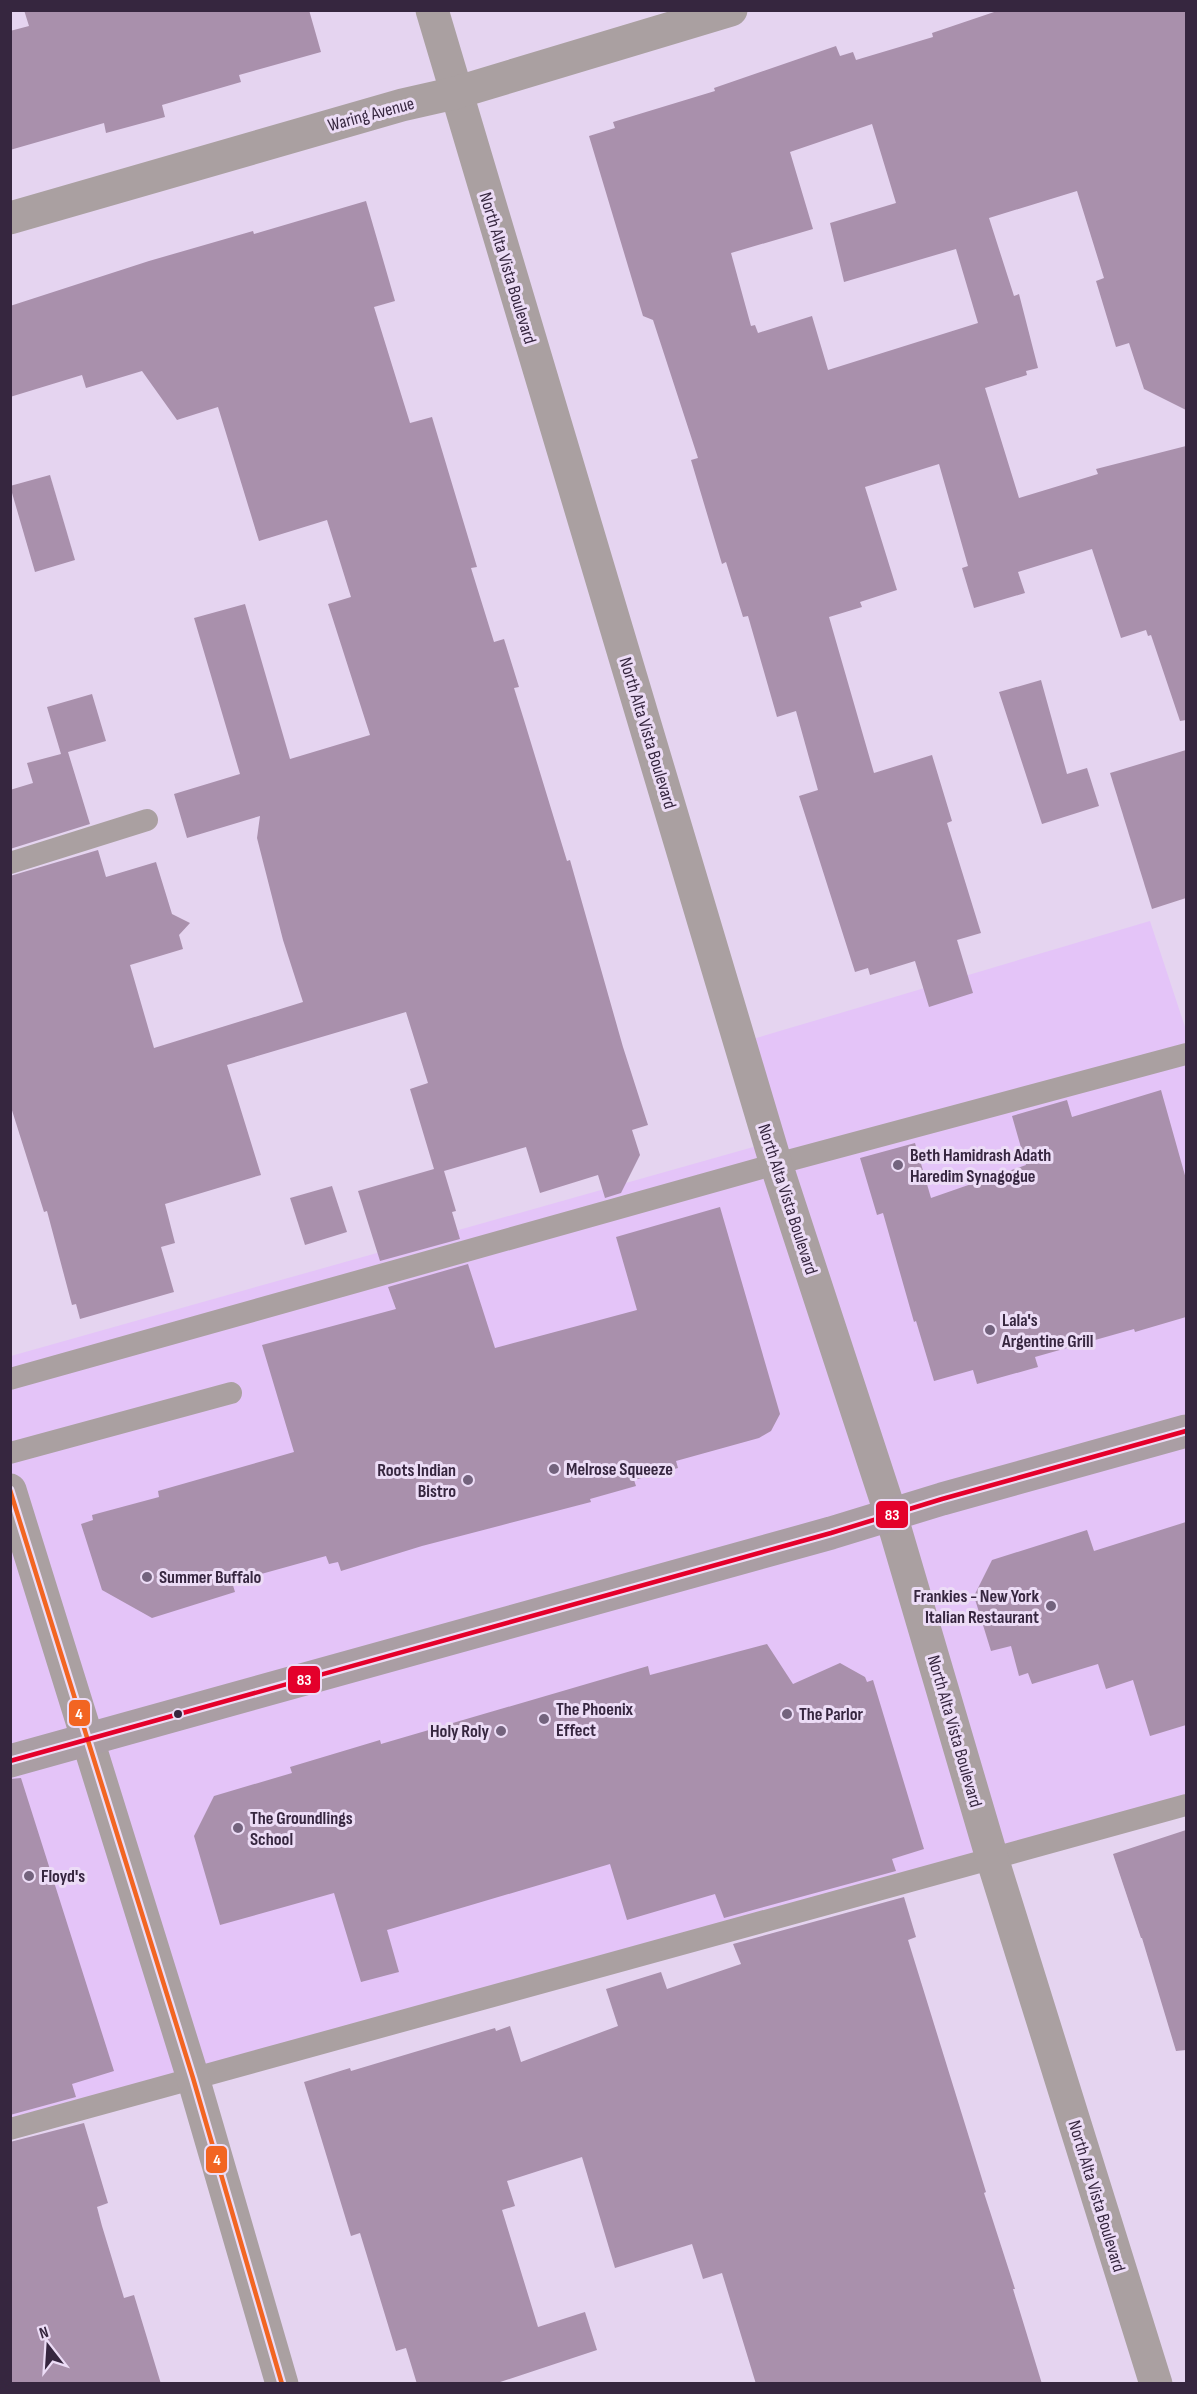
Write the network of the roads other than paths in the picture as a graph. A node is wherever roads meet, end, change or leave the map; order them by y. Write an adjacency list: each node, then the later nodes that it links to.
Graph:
1 (432, 10): 3 (street, North Alta Vista Boulevard)
2 (731, 10): 3 (street, Waring Avenue)
3 (456, 93): 4 (street, Waring Avenue); 8 (street, North Alta Vista Boulevard)
4 (10, 218)
5 (147, 820): 6 (lane)
6 (10, 863)
7 (1186, 1054): 8 (lane)
8 (776, 1164): 9 (lane); 14 (street, North Alta Vista Boulevard)
9 (10, 1379)
10 (231, 1393): 12 (lane)
11 (1186, 1431): 14 (main road)
12 (10, 1453)
13 (10, 1490): 15 (street)
14 (891, 1515): 15 (main road); 18 (street, North Alta Vista Boulevard)
15 (87, 1740): 16 (main road); 19 (street)
16 (10, 1761)
17 (1186, 1805): 18 (lane)
18 (992, 1858): 19 (lane); 22 (street, North Alta Vista Boulevard)
19 (193, 2078): 20 (lane); 21 (street)
20 (10, 2129)
21 (282, 2384)
22 (1155, 2384)

